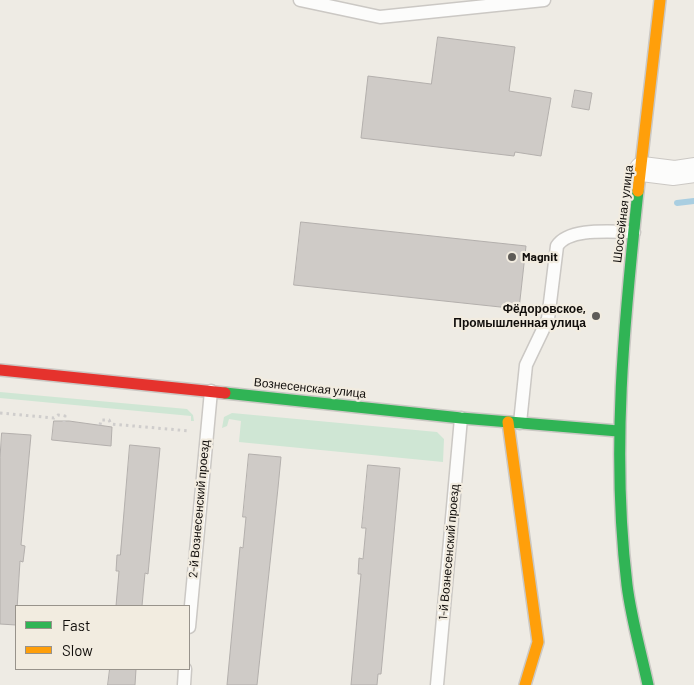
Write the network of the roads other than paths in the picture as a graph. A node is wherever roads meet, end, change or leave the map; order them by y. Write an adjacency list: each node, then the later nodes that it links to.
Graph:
1 (300, 0): 4 (lane)
2 (544, 0): 4 (lane)
3 (660, 0): 5 (street, Шоссейная улица)
4 (475, 4)
5 (642, 169): 6 (street); 7 (street, Шоссейная улица)
6 (694, 170)
7 (634, 232): 11 (lane); 12 (street, Шоссейная улица)
8 (0, 370): 9 (street, Вознесенская улица)
9 (211, 391): 10 (street, Вознесенская улица); 13 (lane, 2-й Вознесенский проезд)
10 (461, 418): 11 (street, Вознесенская улица); 16 (lane, 1-й Вознесенский проезд)
11 (514, 422): 12 (street, Вознесенская улица); 17 (street)
12 (618, 431): 18 (street, Шоссейная улица)
13 (190, 616)
14 (185, 670): 15 (lane)
15 (184, 685)
16 (437, 685)
17 (526, 685)
18 (648, 685)

